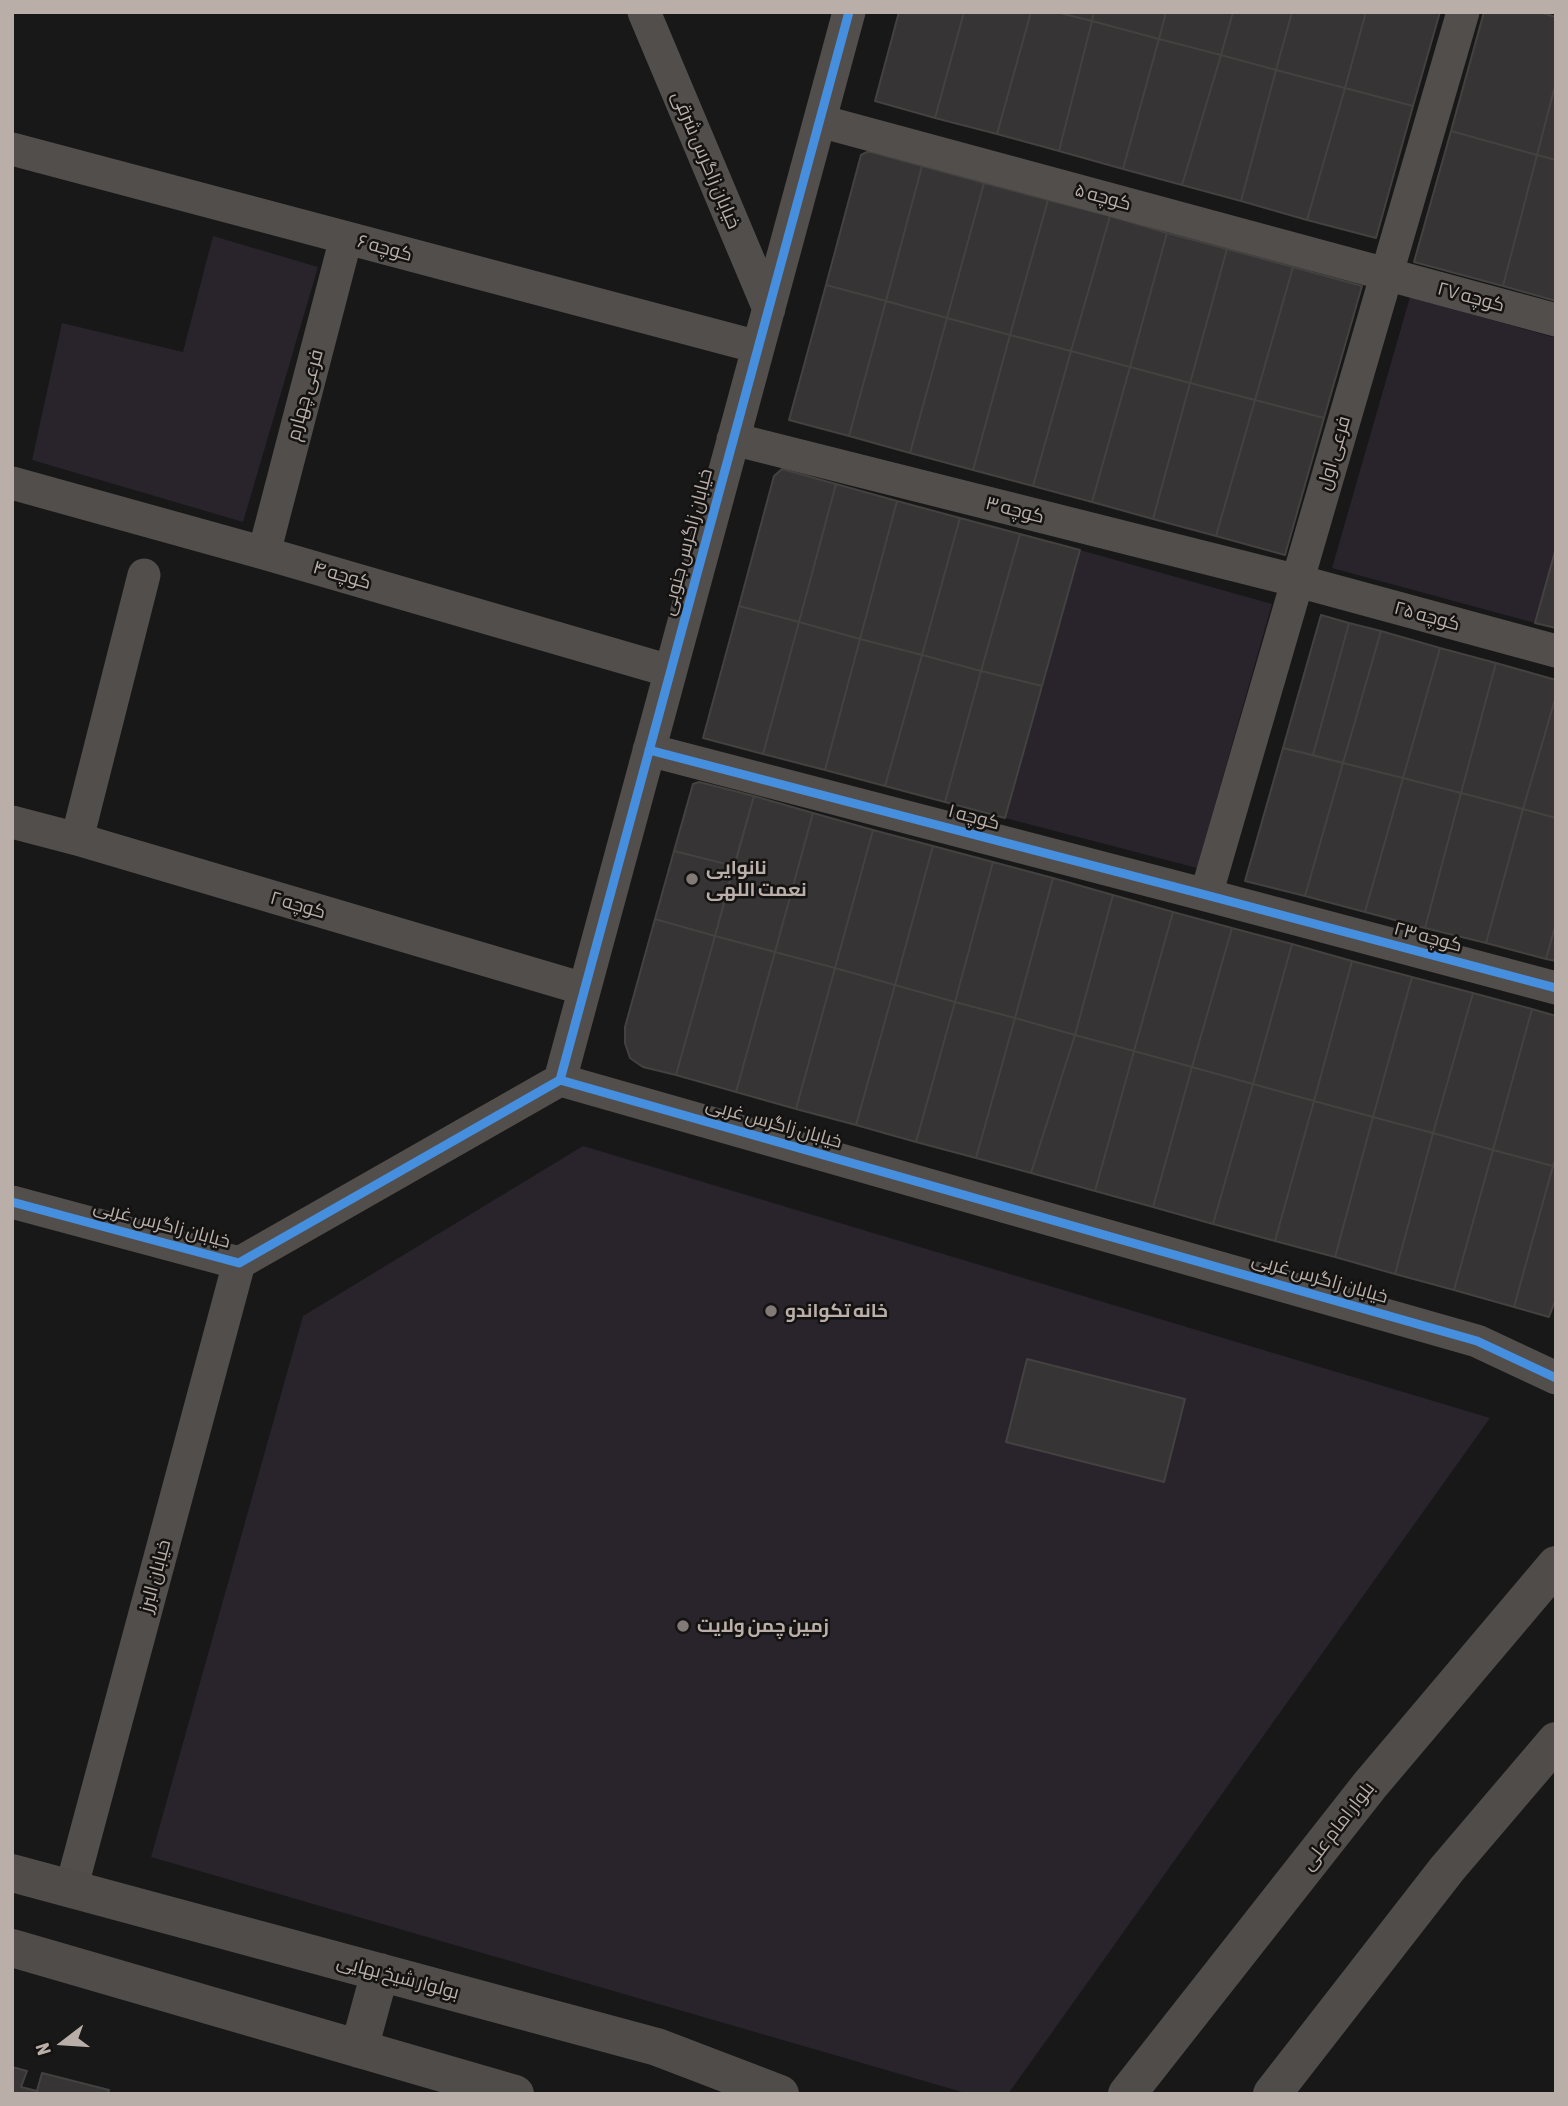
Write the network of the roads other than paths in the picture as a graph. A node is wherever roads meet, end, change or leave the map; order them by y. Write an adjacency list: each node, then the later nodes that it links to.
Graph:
1 (644, 12): 8 (street, خیابان زاگرس شرقی)
2 (849, 12): 4 (street, خیابان زاگرس جنوبی)
3 (1463, 12): 7 (street, فرعی اول)
4 (820, 121): 7 (street, ۵ کوچه); 8 (street, خیابان زاگرس جنوبی)
5 (12, 149): 6 (street, کوچه ۶)
6 (346, 238): 10 (street, کوچه ۶); 13 (street, فرعی چهارم)
7 (1386, 274): 9 (street, ۲۷ کوچه); 15 (street, فرعی اول)
8 (769, 309): 10 (street, خیابان زاگرس جنوبی)
9 (1556, 320)
10 (758, 347): 11 (street, خیابان زاگرس جنوبی)
11 (733, 439): 15 (street, کوچه ۳); 17 (street, خیابان زاگرس جنوبی)
12 (12, 483): 13 (street, کوچه ۴)
13 (264, 553): 17 (street, کوچه ۴)
14 (144, 575): 20 (street)
15 (1297, 581): 16 (street, کوچه ۲۵); 21 (street, فرعی اول)
16 (1556, 651)
17 (670, 671): 18 (street, خیابان زاگرس جنوبی)
18 (649, 751): 21 (street, کوچه ۱); 24 (street, خیابان زاگرس جنوبی)
19 (12, 822): 20 (street, کوچه ۲)
20 (77, 839): 24 (street, کوچه ۲)
21 (1206, 895): 22 (street, کوچه ۱)
22 (1291, 919): 23 (street, کوچه ۲۳)
23 (1556, 988)
24 (584, 989): 25 (street, خیابان زاگرس جنوبی)
25 (559, 1080): 27 (street, خیابان زاگرس غربی); 28 (street, خیابان زاگرس غربی)
26 (12, 1202): 27 (street, خیابان زاگرس غربی)
27 (239, 1263): 32 (street, خیابان البرز)
28 (1556, 1378)
29 (1556, 1565): 38 (street, بلوار امام علی)
30 (1556, 1741): 39 (street)
31 (12, 1873): 32 (street, بولوار شیخ بهایی)
32 (71, 1889): 34 (street, بولوار شیخ بهایی)
33 (12, 1948): 35 (street)
34 (380, 1972): 35 (street); 37 (street, بولوار شیخ بهایی)
35 (359, 2049): 36 (street)
36 (515, 2094)
37 (780, 2094)
38 (1127, 2094)
39 (1272, 2094)

